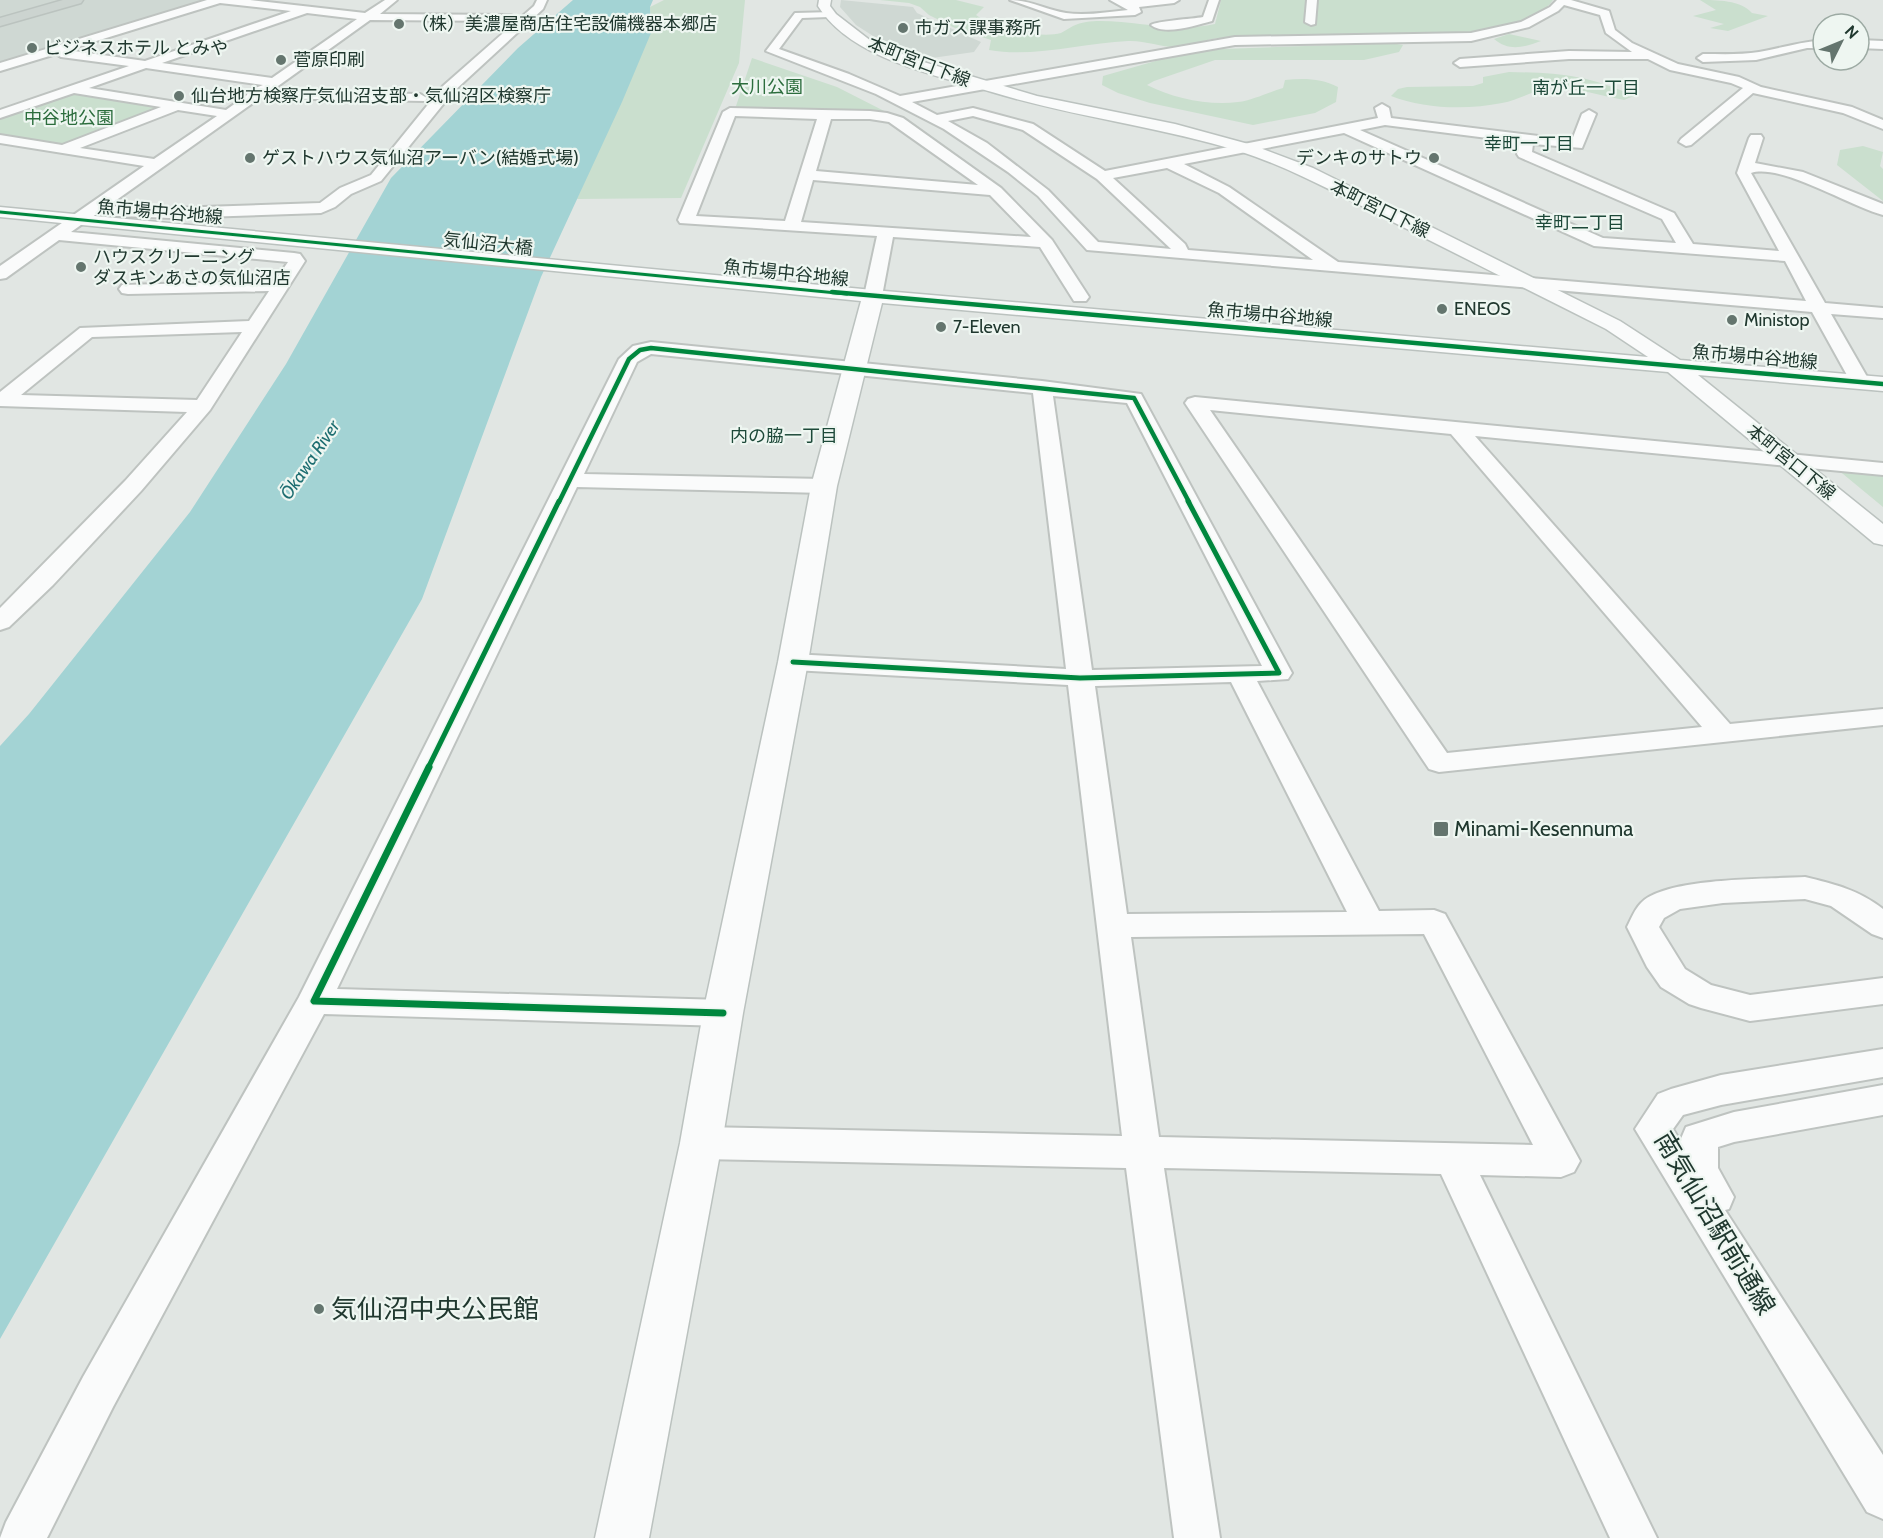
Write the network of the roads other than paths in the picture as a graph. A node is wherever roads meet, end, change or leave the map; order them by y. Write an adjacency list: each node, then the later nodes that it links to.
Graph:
1 (77, 0): 17 (main road)
2 (220, 0): 14 (street); 22 (street)
3 (392, 0): 15 (street)
4 (527, 0): 16 (street)
5 (542, 0): 55 (street)
6 (1113, 0): 12 (street)
7 (1174, 0): 12 (street)
8 (1214, 0): 19 (street)
9 (1312, 0): 18 (street)
10 (1563, 0): 20 (street); 23 (street)
11 (1010, 1): 12 (street)
12 (1132, 5)
13 (827, 7): 30 (street, 本町宮口下線); 34 (street)
14 (306, 10): 15 (street); 27 (street)
15 (367, 17): 16 (street); 29 (street)
16 (512, 18): 33 (street)
17 (0, 22)
18 (1311, 22)
19 (1157, 25)
20 (1478, 36): 24 (street); 30 (street)
21 (1811, 45): 25 (street)
22 (53, 51): 27 (street); 28 (street)
23 (1650, 56): 24 (street); 31 (street)
24 (1531, 58): 26 (street)
25 (1703, 58)
26 (1460, 63)
27 (147, 64): 29 (street); 32 (street)
28 (2, 66)
29 (272, 82): 33 (street)
30 (983, 86): 34 (street); 47 (street, 本町宮口下線)
31 (1752, 87): 41 (street); 46 (street)
32 (71, 90): 35 (street); 36 (street)
33 (253, 94): 37 (street)
34 (900, 100): 40 (street)
35 (177, 106): 37 (street); 48 (street)
36 (0, 114)
37 (228, 114): 50 (street)
38 (1589, 114): 45 (street)
39 (825, 115): 53 (street); 56 (street); 60 (street)
40 (935, 119): 54 (street); 66 (street)
41 (1883, 125)
42 (1346, 129): 45 (street); 47 (street); 65 (street)
43 (1756, 138): 51 (street)
44 (0, 139): 48 (street)
45 (1527, 139): 65 (street)
46 (1686, 142)
47 (1246, 148): 49 (street); 71 (street, 本町宮口下線)
48 (64, 149): 50 (street)
49 (1169, 163): 54 (street); 68 (street)
50 (156, 164): 59 (street)
51 (1746, 167): 57 (street); 67 (street)
52 (362, 171): 55 (street)
53 (809, 175): 56 (street); 60 (street)
54 (1102, 176): 66 (street)
55 (347, 189): 59 (street)
56 (996, 191): 64 (street)
57 (1883, 210)
58 (0, 212): 59 (street, 魚市場中谷地線)
59 (84, 215): 62 (street); 63 (street, 魚市場中谷地線)
60 (792, 226): 61 (street)
61 (886, 232): 64 (street); 74 (street)
62 (55, 235): 69 (street); 72 (street)
63 (318, 242): 70 (street, 気仙沼大橋)
64 (1046, 243): 75 (street)
65 (1688, 249): 67 (street)
66 (1180, 255): 68 (street)
67 (1792, 257): 76 (street)
68 (1335, 268): 71 (street)
69 (0, 274)
70 (655, 275): 74 (street, 魚市場中谷地線)
71 (1533, 285): 76 (street); 79 (street, 本町宮口下線)
72 (280, 286): 73 (street); 78 (street)
73 (128, 289)
74 (873, 296): 79 (street, 魚市場中谷地線); 80 (street)
75 (1080, 297)
76 (1821, 308): 77 (street); 81 (street)
77 (1883, 314)
78 (254, 326): 84 (street); 85 (street)
79 (1673, 365): 81 (street, 魚市場中谷地線); 87 (street, 本町宮口下線)
80 (854, 370): 83 (street); 89 (street); 90 (street)
81 (1860, 382): 82 (street, 魚市場中谷地線)
82 (1883, 384)
83 (1042, 387): 94 (street); 95 (street)
84 (1, 400): 85 (street)
85 (203, 406): 92 (street)
86 (1457, 428): 87 (street); 97 (street); 97 (street)
87 (1788, 459): 88 (street); 91 (street, 本町宮口下線)
88 (1883, 469)
89 (570, 480): 90 (street); 102 (street)
90 (824, 486): 93 (street)
91 (1883, 537)
92 (0, 622)
93 (793, 662): 95 (street); 103 (street)
94 (1240, 674): 95 (street); 98 (street)
95 (1080, 678): 99 (street)
96 (1883, 717): 97 (street)
97 (1723, 734)
98 (1369, 923): 99 (street); 108 (street)
99 (1113, 926): 107 (street)
100 (1883, 926): 101 (street)
101 (1883, 991)
102 (314, 1001): 103 (street); 111 (street)
103 (723, 1013): 106 (street)
104 (1883, 1063): 110 (street, 南気仙沼駅前通線)
105 (1883, 1100): 109 (street, 南気仙沼駅前通線)
106 (701, 1143): 107 (street); 112 (street)
107 (1143, 1153): 108 (street); 113 (street)
108 (1453, 1159): 114 (street)
109 (1883, 1461)
110 (1883, 1496)
111 (22, 1538)
112 (622, 1538)
113 (1197, 1538)
114 (1634, 1538)

